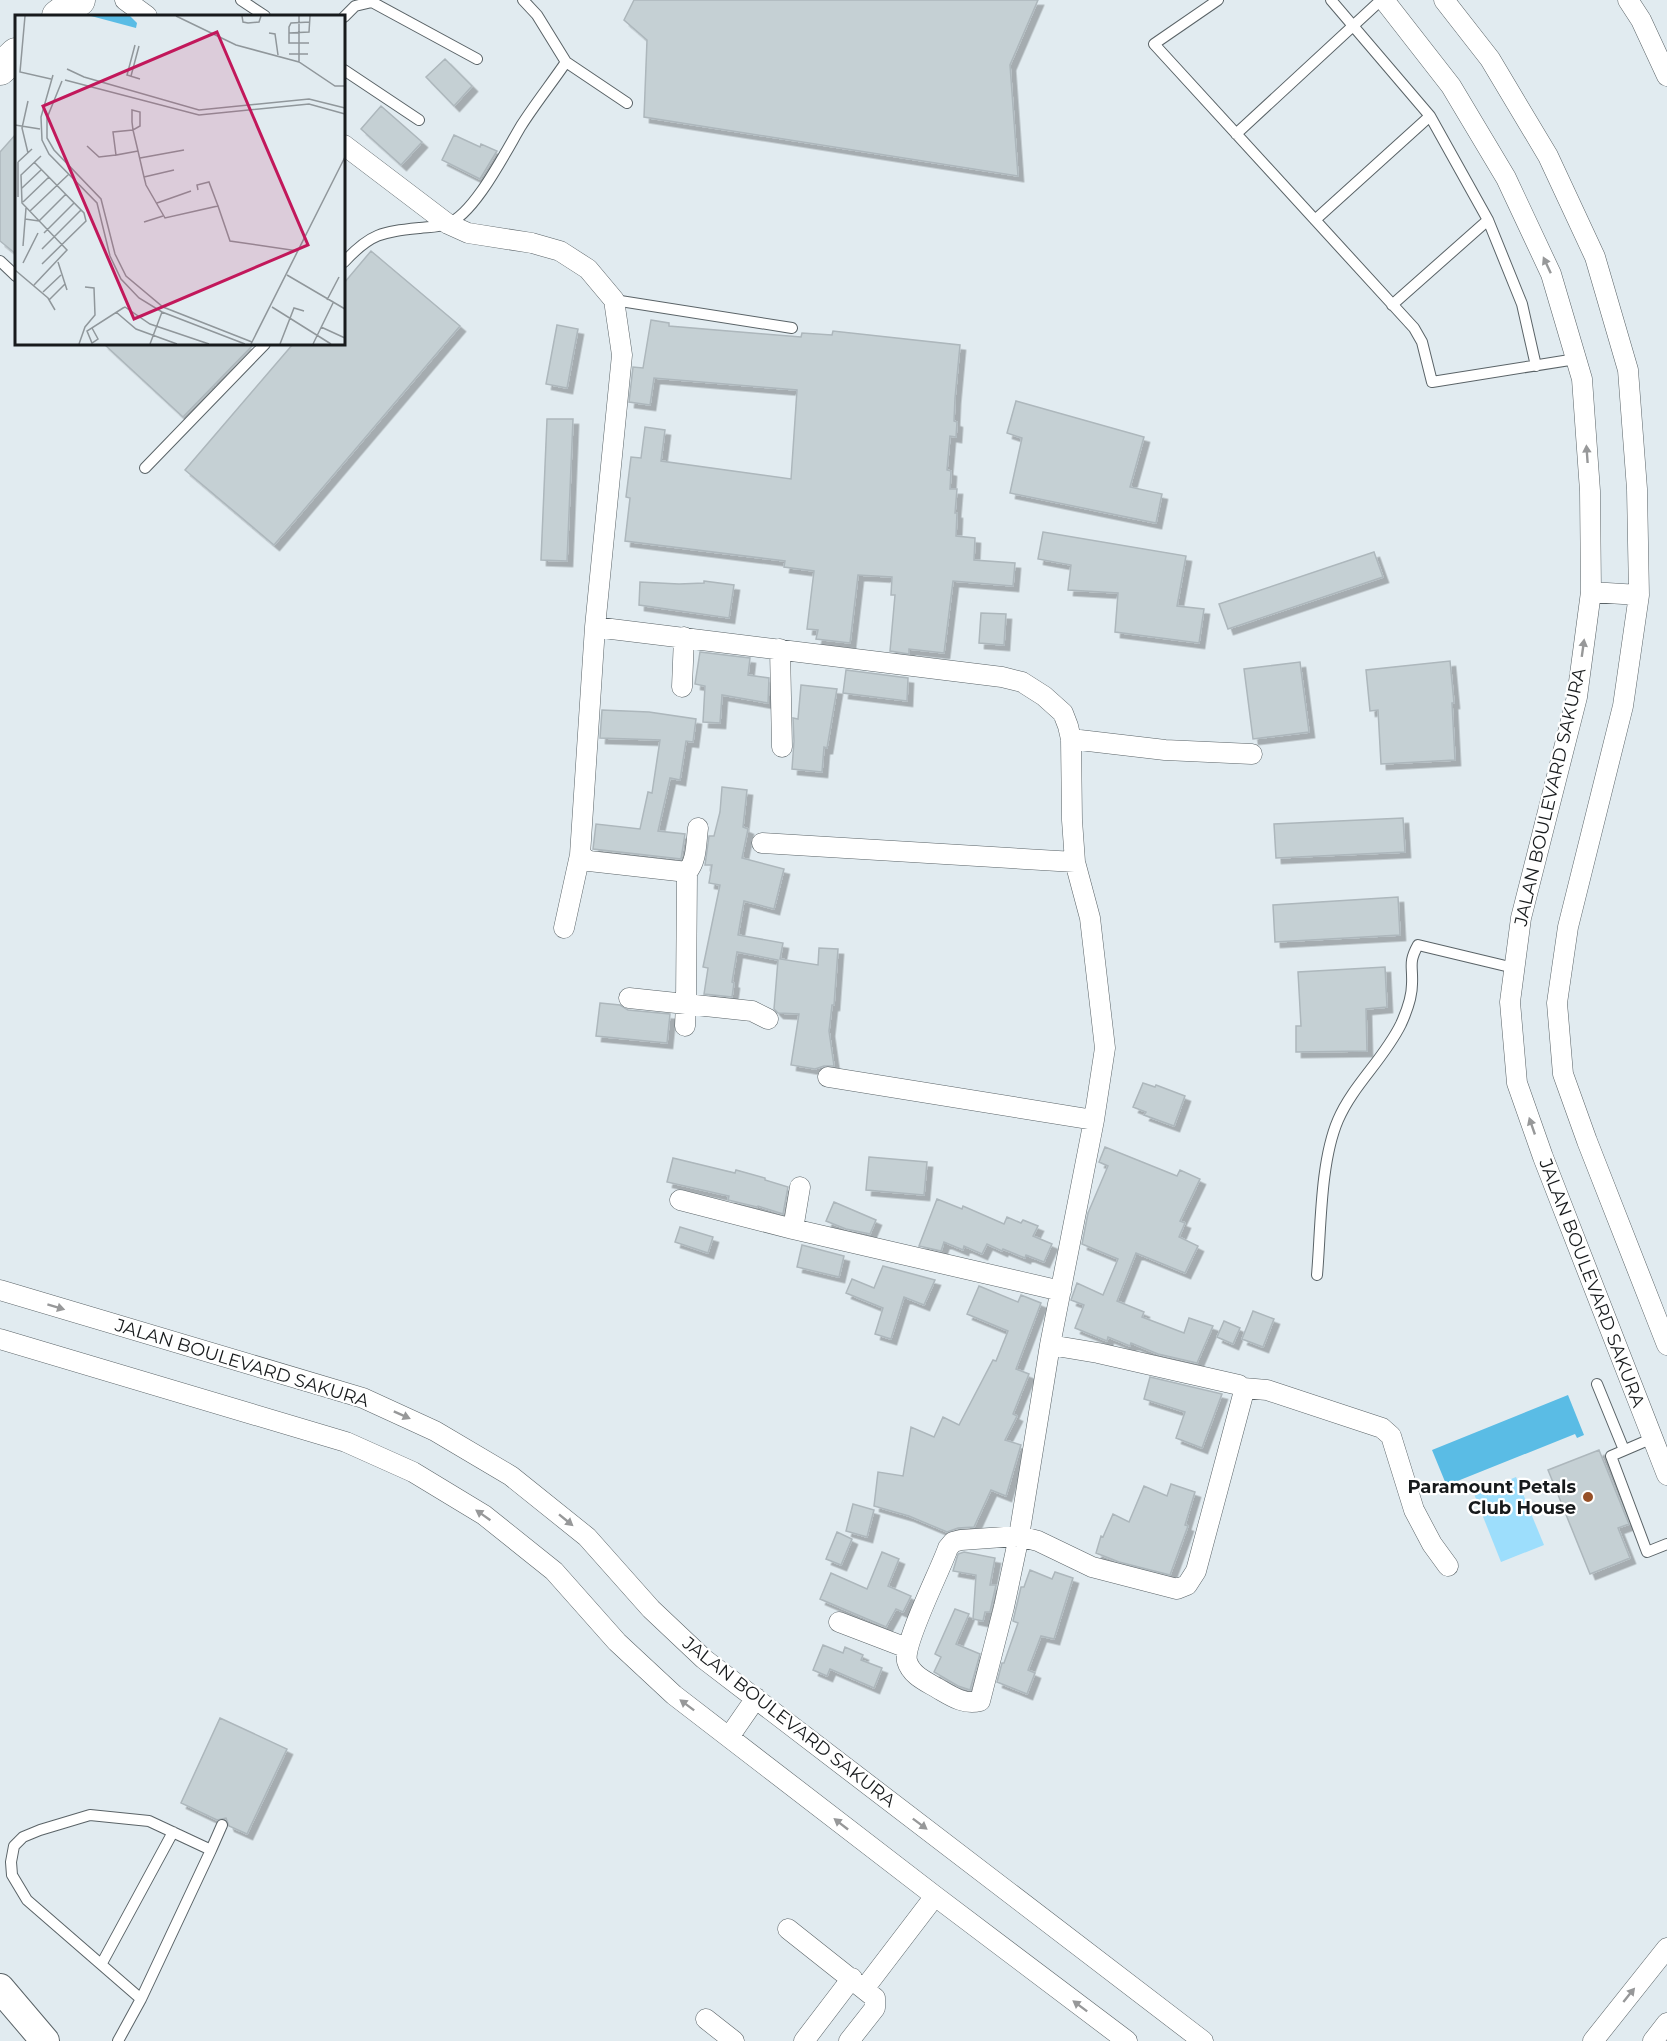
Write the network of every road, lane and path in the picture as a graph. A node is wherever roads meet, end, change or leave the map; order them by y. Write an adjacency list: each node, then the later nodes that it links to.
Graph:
1 (79, 0): 10 (main road)
2 (125, 0): 11 (street)
3 (241, 0): 12 (lane)
4 (522, 0): 17 (lane)
5 (1218, 0): 24 (lane)
6 (1331, 0): 14 (lane)
7 (1382, 0): 14 (lane); 36 (street, JALAN BOULEVARD SAKURA, one-way to 7)
8 (1444, 0): 40 (street)
9 (1628, 0): 20 (street)
10 (59, 15)
11 (146, 15)
12 (264, 15)
13 (345, 16): 16 (lane)
14 (1354, 25): 22 (lane); 24 (lane)
15 (15, 55): 18 (main road)
16 (477, 59)
17 (566, 62): 21 (lane); 28 (lane)
18 (0, 69)
19 (345, 71): 23 (lane)
20 (1667, 76)
21 (627, 103)
22 (1430, 116): 26 (lane); 27 (lane)
23 (419, 120)
24 (1236, 134): 26 (lane)
25 (345, 146): 28 (street)
26 (1315, 220): 33 (lane)
27 (1488, 220): 33 (lane); 37 (lane)
28 (448, 224): 30 (lane); 32 (street)
29 (0, 261): 31 (lane)
30 (345, 261)
31 (15, 275)
32 (614, 300): 34 (lane); 41 (street)
33 (1392, 305): 37 (lane)
34 (792, 327)
35 (264, 345): 38 (lane)
36 (1576, 359): 37 (lane); 39 (street, JALAN BOULEVARD SAKURA, one-way to 36)
37 (1536, 366)
38 (145, 468)
39 (1591, 592): 40 (street); 54 (street, JALAN BOULEVARD SAKURA, one-way to 39)
40 (1639, 595): 69 (street)
41 (595, 627): 42 (street); 50 (street)
42 (684, 637): 43 (street); 44 (street)
43 (780, 650): 45 (street); 46 (street)
44 (682, 687)
45 (1071, 739): 47 (street); 51 (street)
46 (782, 747)
47 (1252, 754)
48 (698, 828): 52 (street)
49 (762, 843): 51 (street)
50 (580, 855): 52 (street); 53 (street)
51 (1075, 862): 60 (street)
52 (687, 872): 56 (street)
53 (564, 928)
54 (1514, 968): 64 (lane); 72 (street, JALAN BOULEVARD SAKURA, one-way to 54)
55 (629, 998): 56 (street)
56 (686, 1003): 57 (street); 58 (street)
57 (768, 1019)
58 (684, 1026)
59 (828, 1077): 60 (street)
60 (1094, 1119): 66 (street)
61 (800, 1187): 63 (street)
62 (680, 1200): 63 (street)
63 (793, 1229): 66 (street)
64 (1317, 1275)
65 (0, 1290): 80 (street, JALAN BOULEVARD SAKURA, one-way to 80)
66 (1061, 1290): 68 (street)
67 (0, 1339): 81 (street, one-way to 67)
68 (1050, 1345): 71 (street); 75 (street)
69 (1667, 1346)
70 (1597, 1384): 73 (lane)
71 (1243, 1388): 75 (street); 77 (street)
72 (1653, 1438): 73 (lane); 74 (street, JALAN BOULEVARD SAKURA)
73 (1624, 1450): 76 (lane)
74 (1667, 1474)
75 (1018, 1536): 79 (street); 79 (street)
76 (1667, 1544)
77 (1448, 1566)
78 (839, 1622): 79 (street)
79 (908, 1648)
80 (756, 1698): 81 (street); 100 (street, JALAN BOULEVARD SAKURA, one-way to 100)
81 (729, 1737): 85 (street, one-way to 81)
82 (222, 1825): 84 (lane)
83 (173, 1832): 84 (lane); 88 (lane); 88 (lane)
84 (211, 1850): 91 (lane)
85 (935, 1896): 89 (street); 99 (street, one-way to 85)
86 (788, 1929): 89 (street)
87 (1667, 1948): 101 (street, one-way to 87)
88 (102, 1963): 91 (lane)
89 (858, 1984): 97 (street); 98 (street)
90 (0, 1988): 94 (main road)
91 (141, 1999): 95 (lane)
92 (706, 2019): 96 (street)
93 (1667, 2023): 102 (street)
94 (45, 2041)
95 (118, 2041)
96 (734, 2041)
97 (804, 2041)
98 (849, 2041)
99 (1127, 2041)
100 (1203, 2041)
101 (1593, 2041)
102 (1653, 2041)

